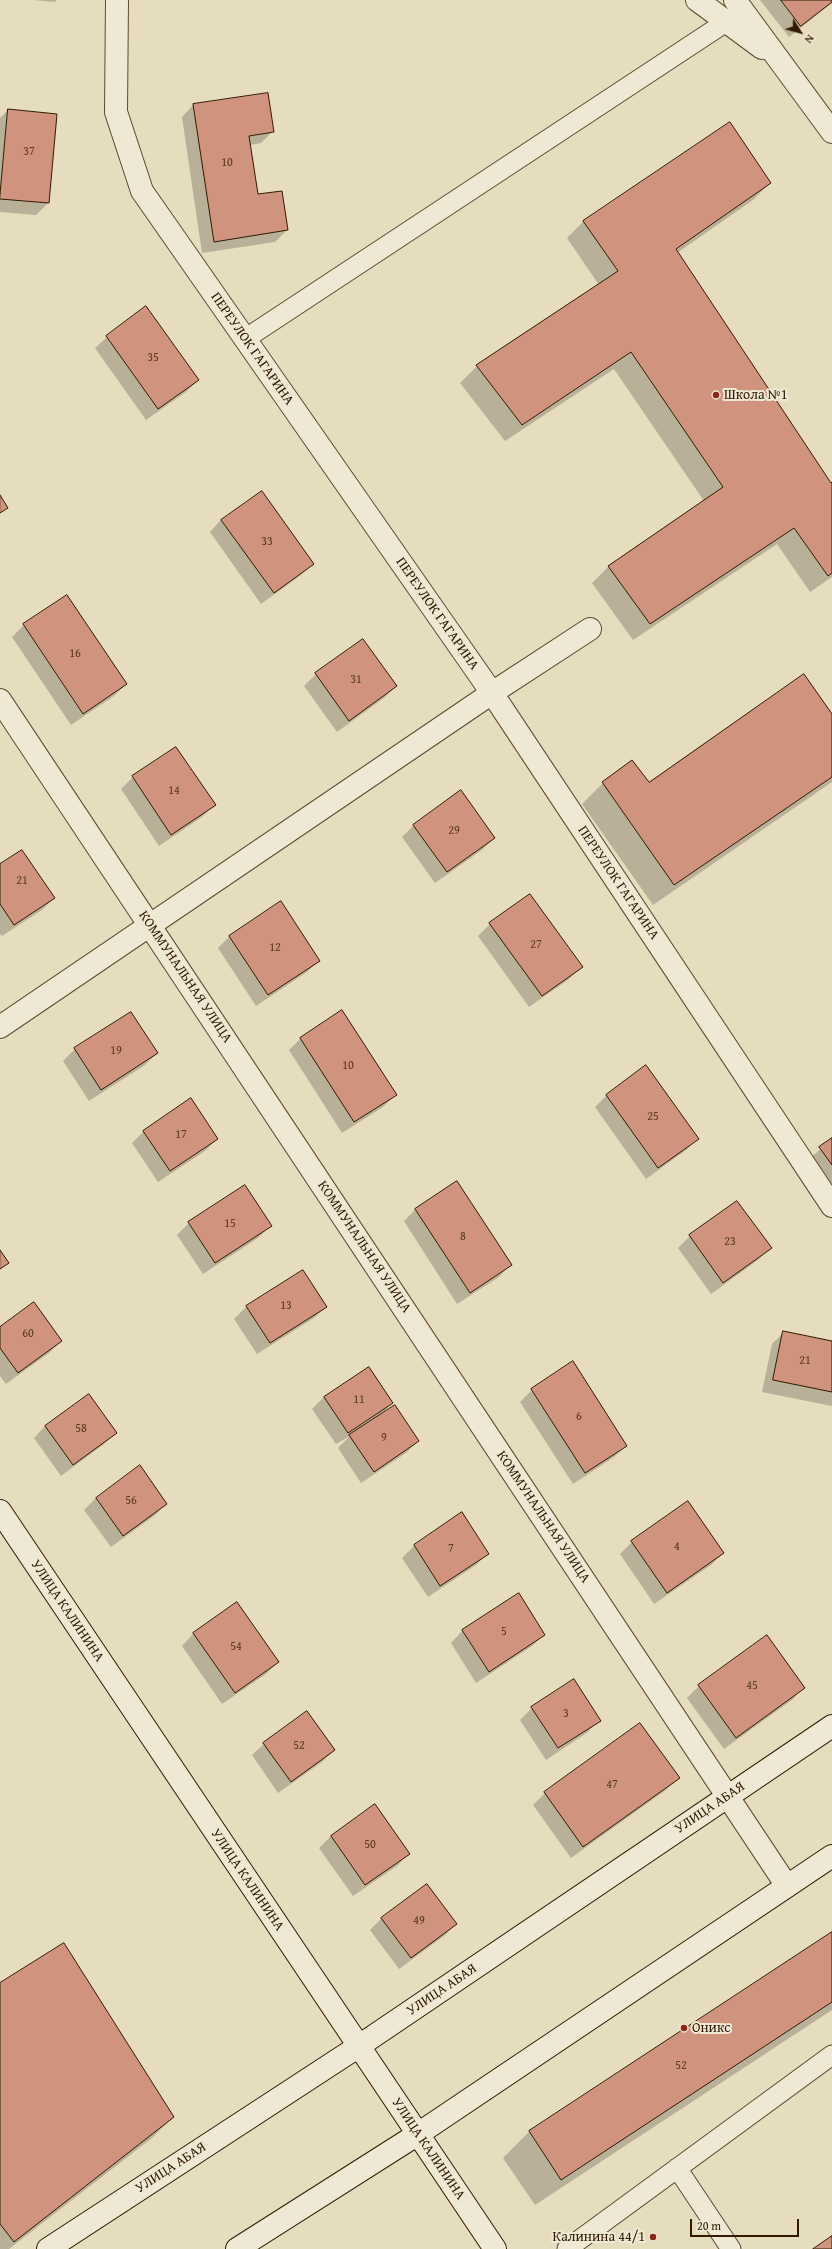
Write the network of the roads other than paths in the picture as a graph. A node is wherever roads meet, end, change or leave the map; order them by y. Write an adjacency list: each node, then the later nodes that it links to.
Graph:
1 (117, 0): 7 (street, ПЕРЕУЛОК ГАГАРИНА)
2 (697, 0): 4 (street)
3 (735, 0): 5 (street)
4 (726, 22): 5 (street); 7 (lane)
5 (777, 59): 6 (street)
6 (832, 132)
7 (245, 339): 9 (street, ПЕРЕУЛОК ГАГАРИНА)
8 (590, 629): 9 (street)
9 (492, 693): 11 (street); 13 (street, ПЕРЕУЛОК ГАГАРИНА)
10 (0, 700): 11 (street, КОММУНАЛЬНАЯ УЛИЦА)
11 (151, 926): 12 (street); 16 (street, КОММУНАЛЬНАЯ УЛИЦА)
12 (0, 1027)
13 (832, 1206)
14 (0, 1511): 19 (street, УЛИЦА КАЛИНИНА)
15 (832, 1726): 16 (street, УЛИЦА АБАЯ)
16 (727, 1796): 18 (street, КОММУНАЛЬНАЯ УЛИЦА); 19 (street, УЛИЦА АБАЯ)
17 (832, 1856): 18 (street)
18 (787, 1886): 21 (street)
19 (358, 2046): 21 (street, УЛИЦА КАЛИНИНА); 23 (street, УЛИЦА АБАЯ)
20 (832, 2055): 22 (lane)
21 (418, 2134): 24 (street); 25 (street, УЛИЦА КАЛИНИНА)
22 (677, 2168): 26 (lane); 27 (lane)
23 (48, 2249)
24 (237, 2249)
25 (495, 2249)
26 (567, 2249)
27 (731, 2249)

